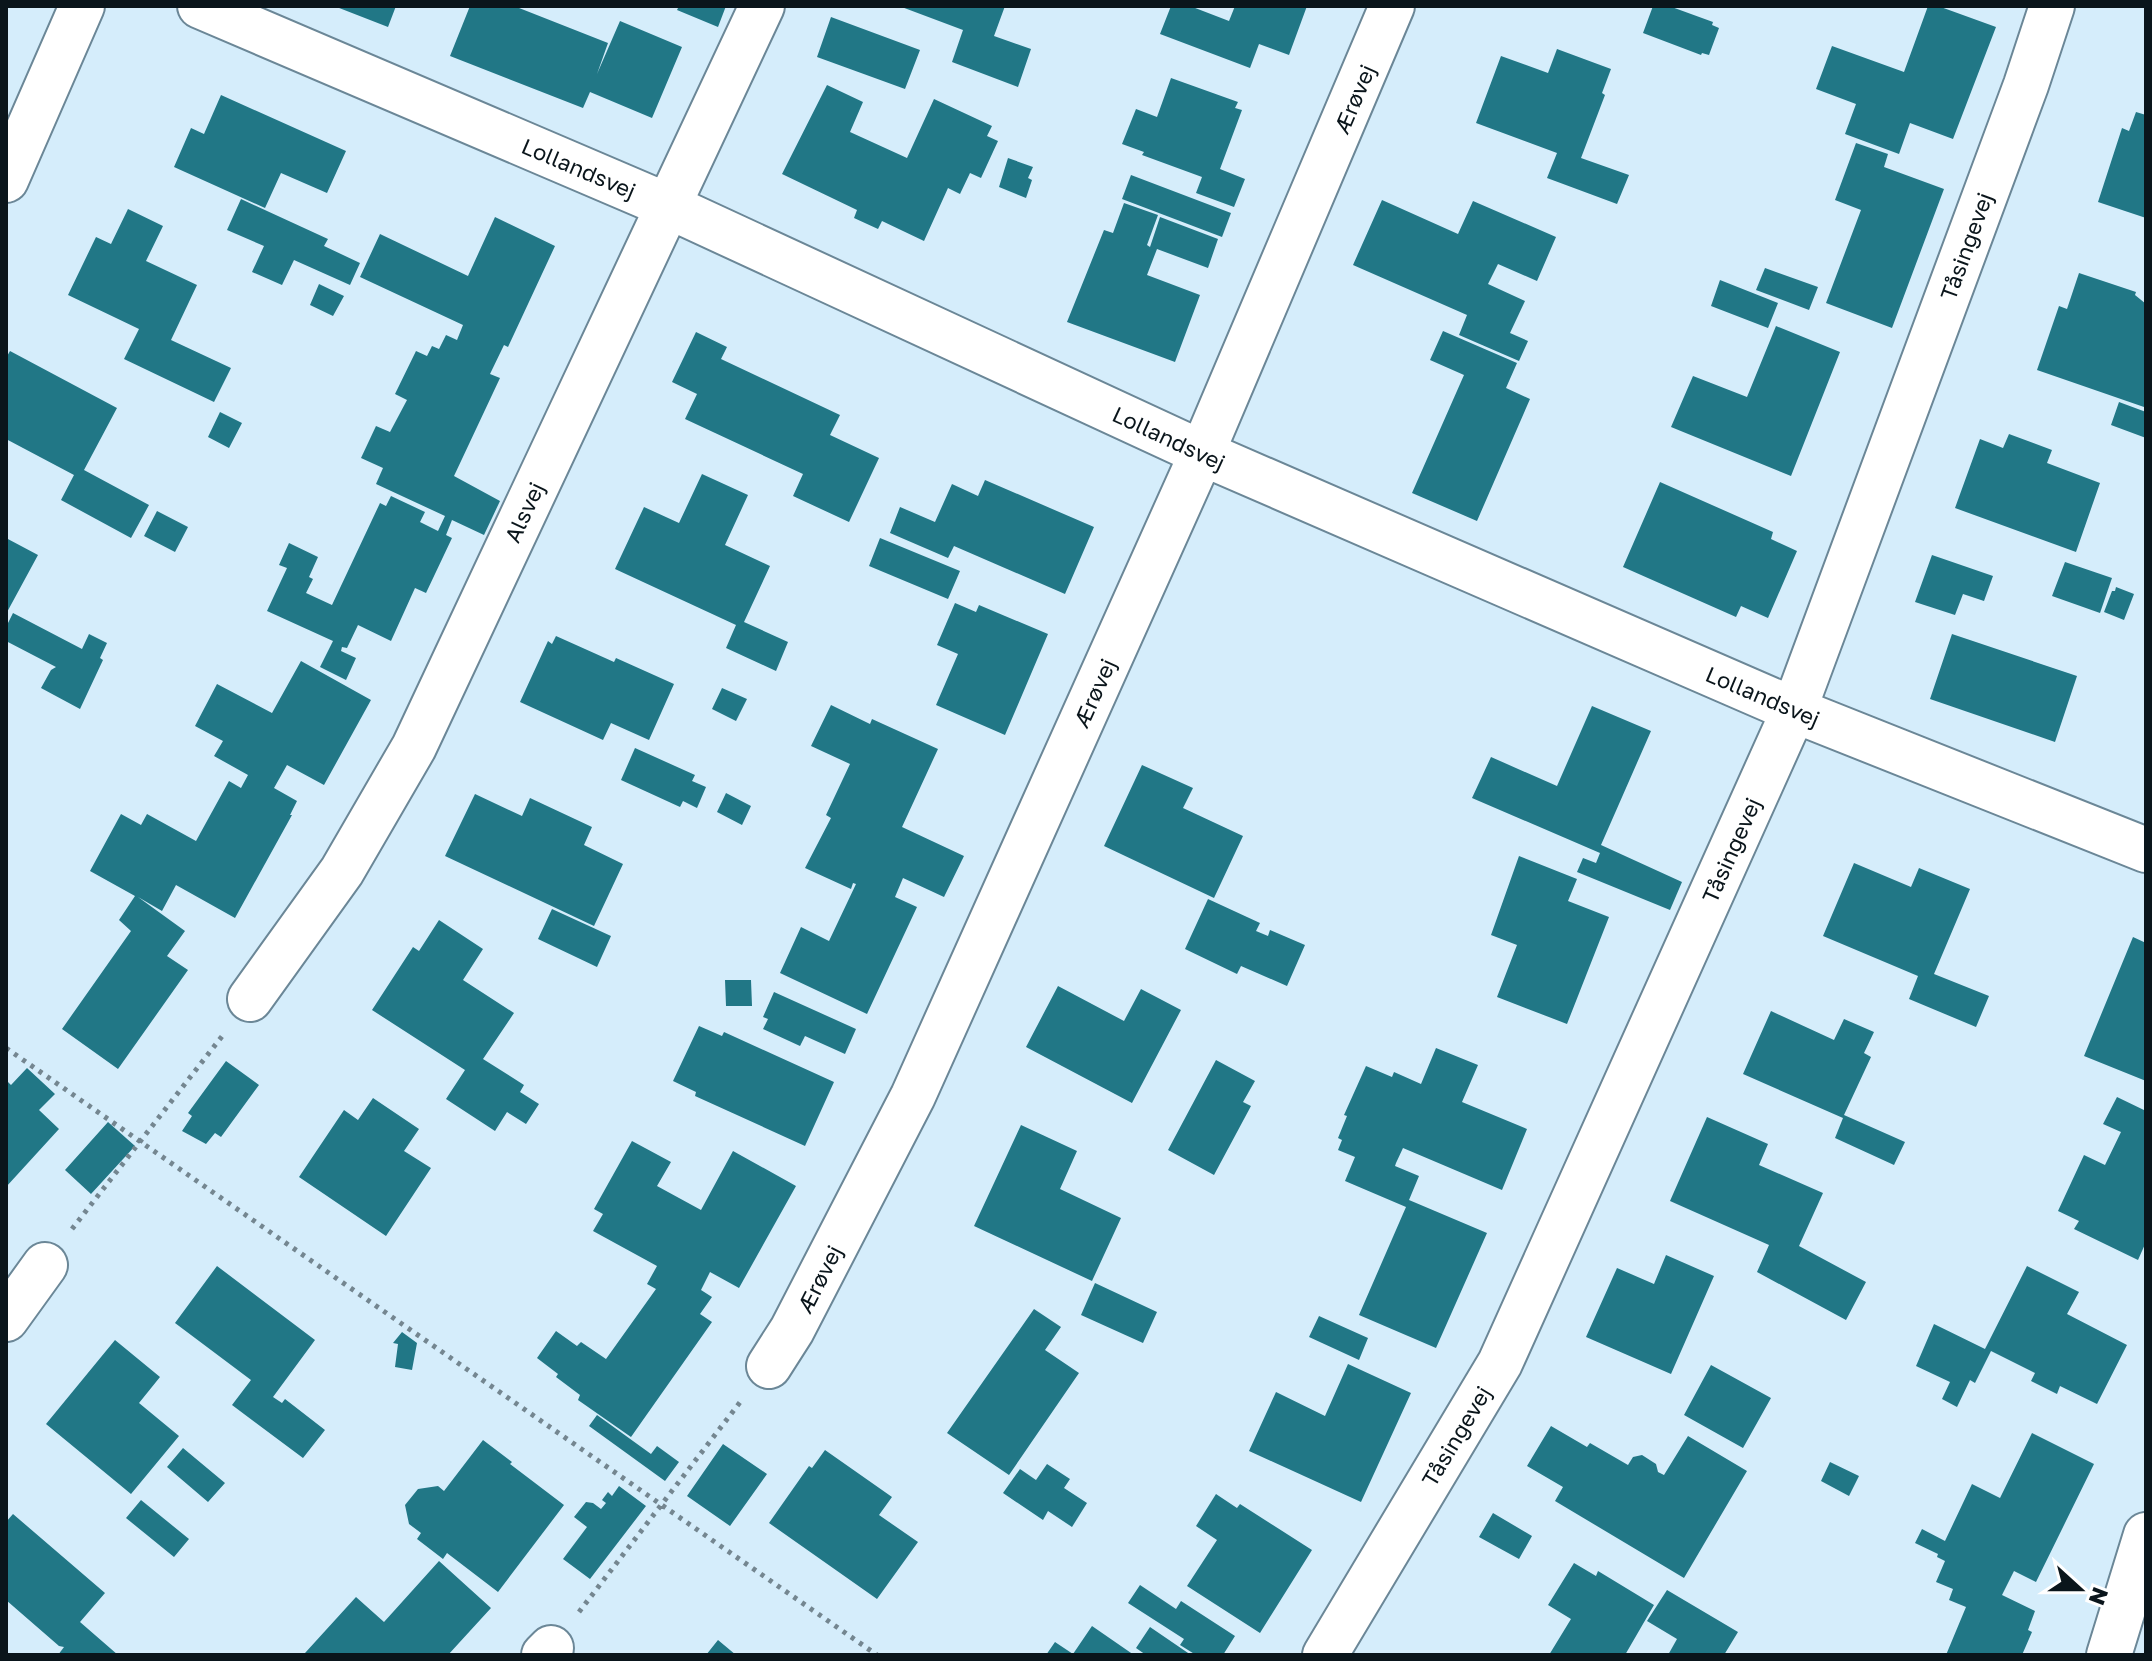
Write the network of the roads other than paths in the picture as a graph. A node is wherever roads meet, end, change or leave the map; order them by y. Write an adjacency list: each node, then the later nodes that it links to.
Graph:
1 (82, 6): 6 (street)
2 (200, 6): 7 (street, Lollandsvej)
3 (762, 6): 7 (street, Alsvej)
4 (1392, 6): 8 (street, Ærøvej)
5 (2052, 6): 9 (street, Tåsingevej)
6 (6, 180)
7 (666, 205): 8 (street, Lollandsvej); 11 (street, Alsvej)
8 (1202, 453): 9 (street, Lollandsvej); 14 (street, Ærøvej)
9 (1794, 710): 10 (street, Lollandsvej); 16 (street, Tåsingevej)
10 (2146, 850)
11 (250, 999)
12 (45, 1265): 13 (street)
13 (6, 1319)
14 (769, 1366)
15 (2146, 1535): 17 (street)
16 (1325, 1655)
17 (2109, 1655)

